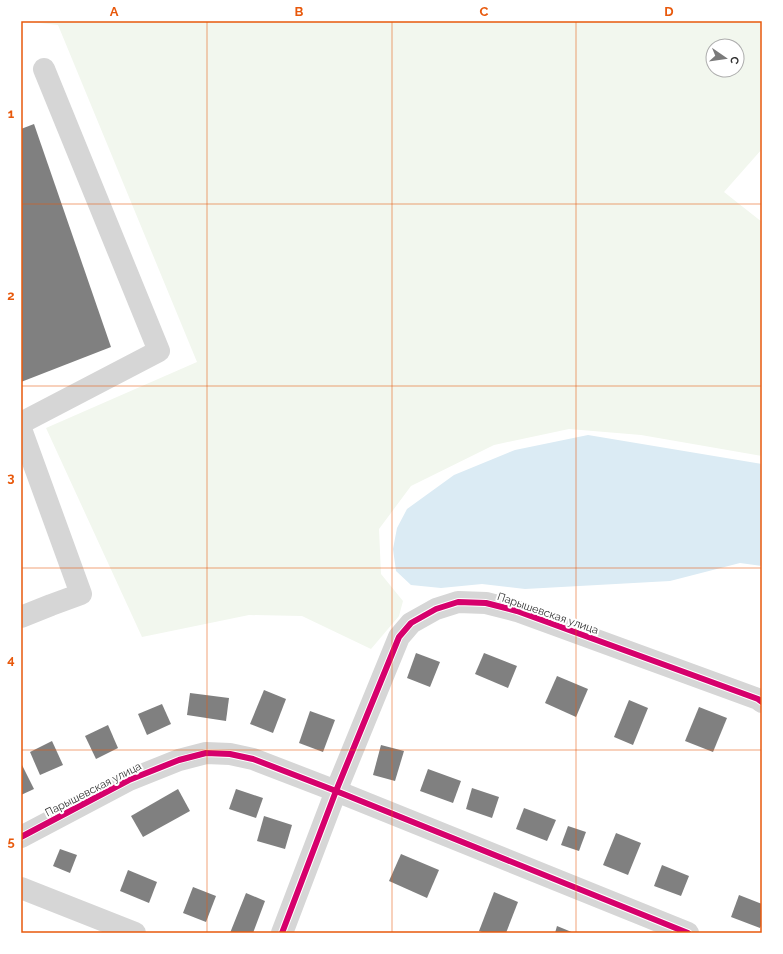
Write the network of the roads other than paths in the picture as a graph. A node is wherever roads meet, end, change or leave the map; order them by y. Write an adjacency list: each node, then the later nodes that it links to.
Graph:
1 (44, 69): 2 (street)
2 (21, 423)
3 (21, 429): 4 (street)
4 (21, 617)
5 (762, 702): 6 (street, Парышевская улица)
6 (336, 791): 7 (street, Парышевская улица); 10 (street, Парышевская улица); 11 (street, Парышевская улица)
7 (21, 837)
8 (21, 888): 9 (street)
9 (135, 933)
10 (282, 933)
11 (688, 933)

